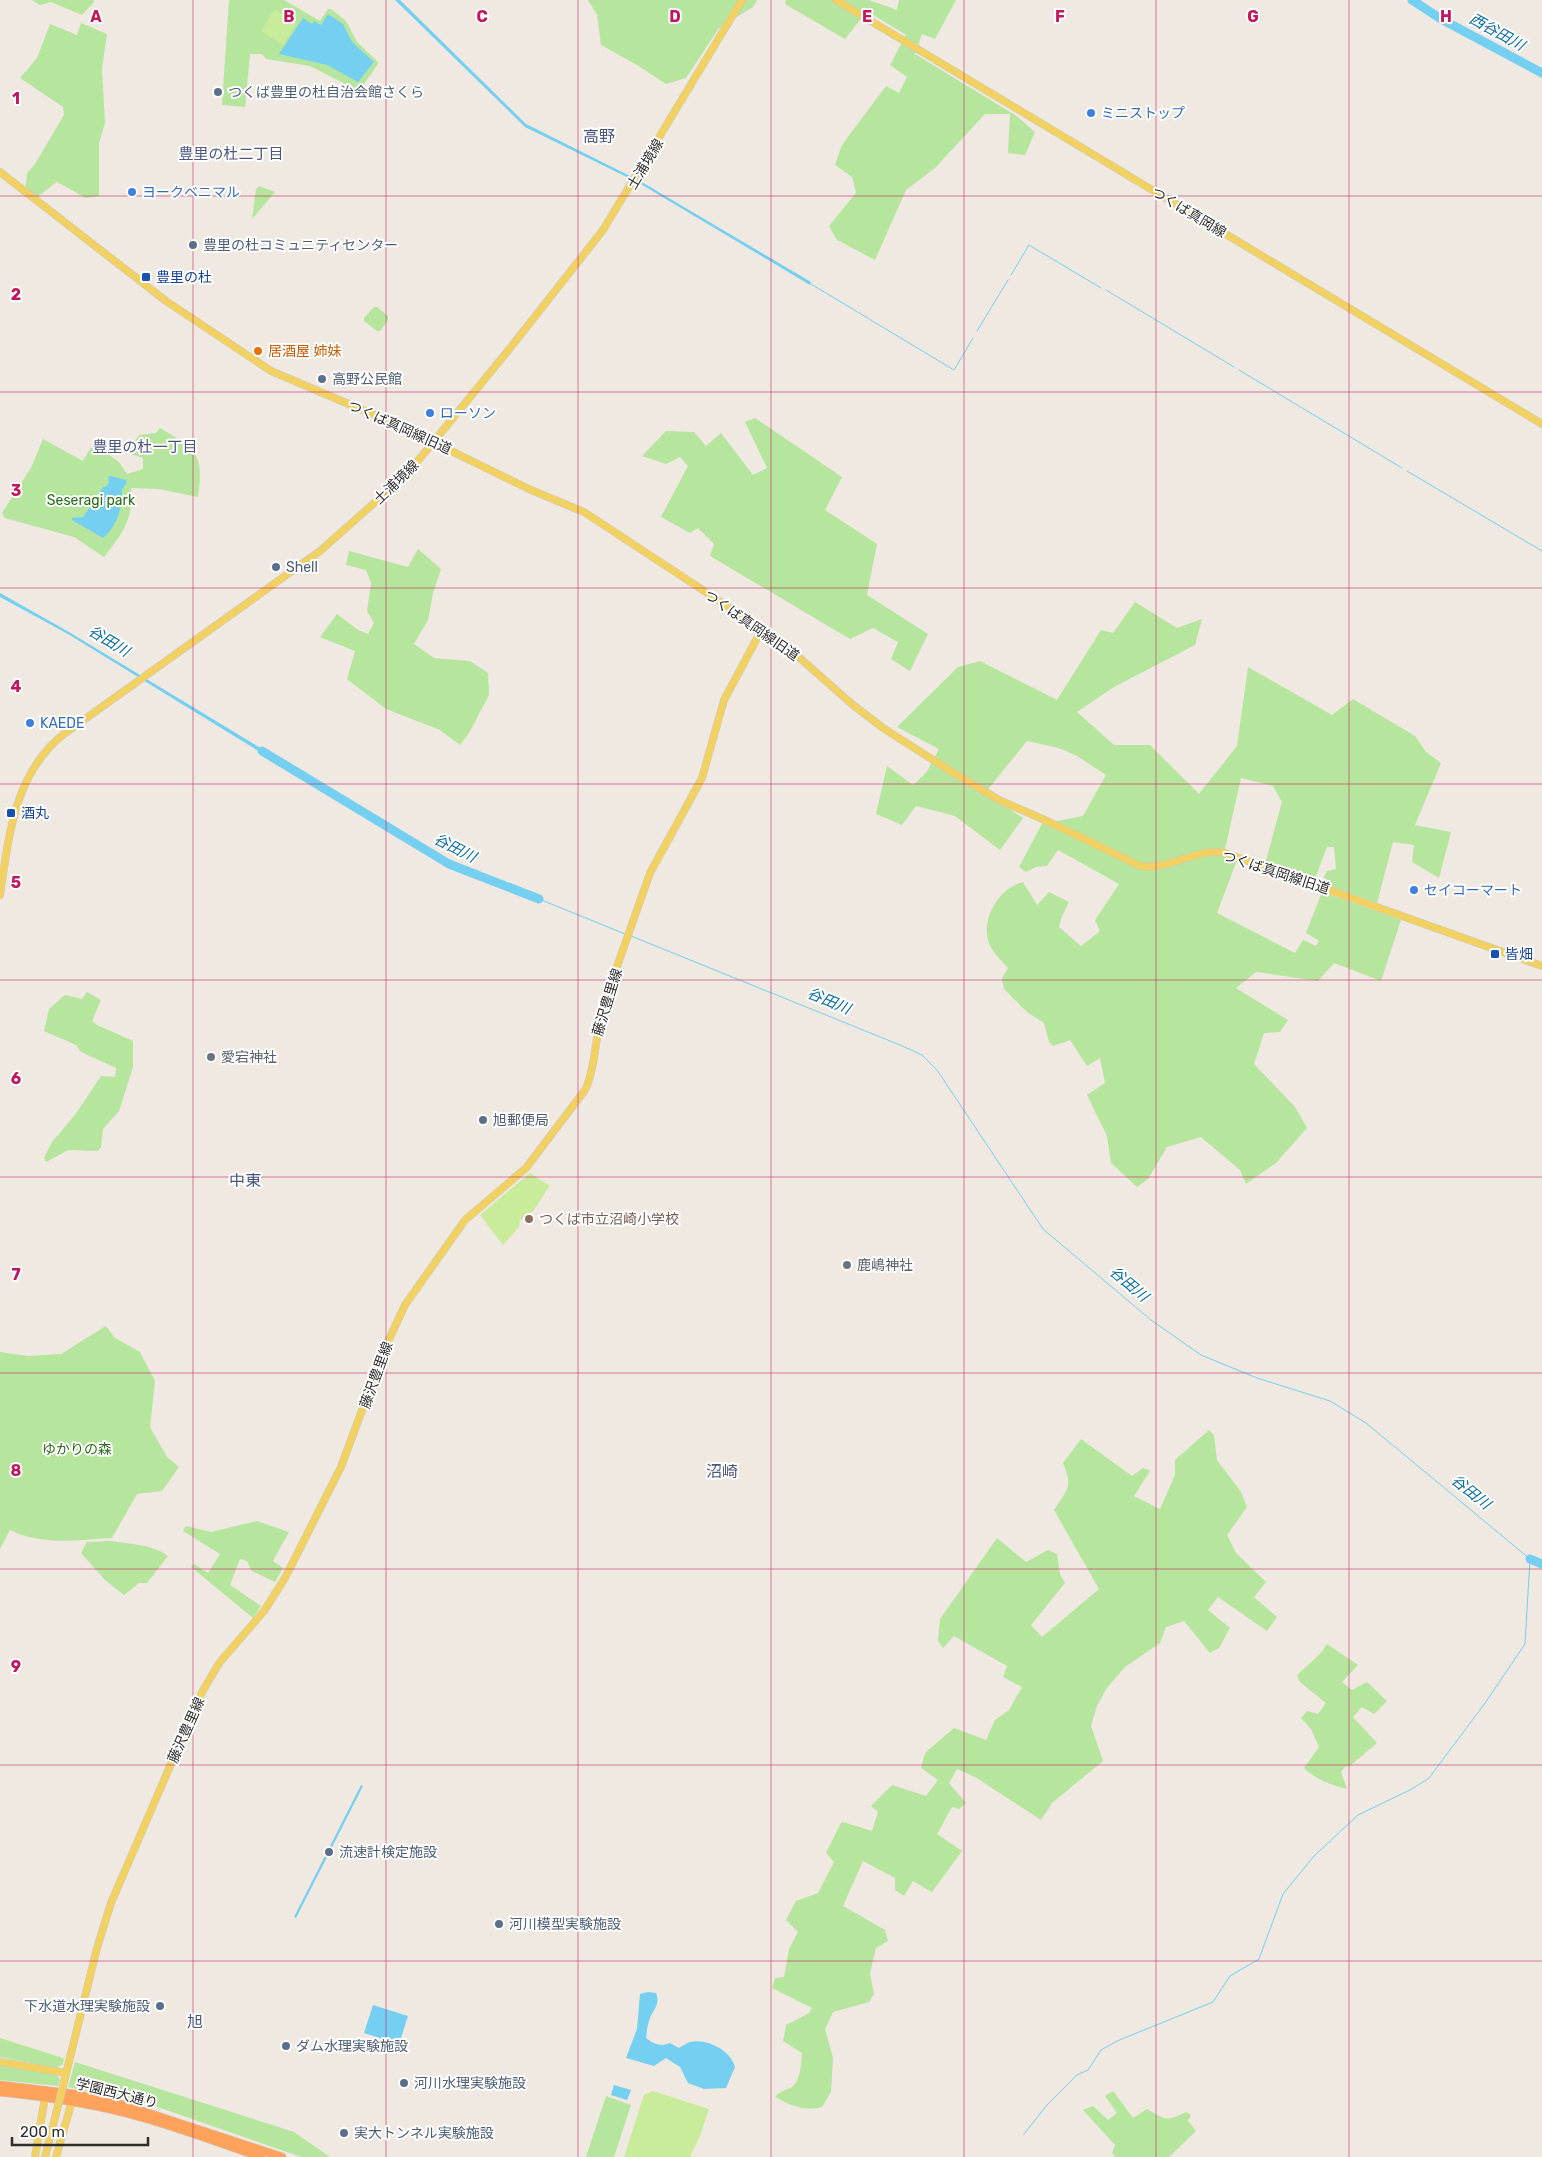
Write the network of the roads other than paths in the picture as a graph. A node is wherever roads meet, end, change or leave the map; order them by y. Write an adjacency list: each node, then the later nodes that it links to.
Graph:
1 (742, 0): 5 (main road, 土浦境線)
2 (836, 0): 4 (main road, つくば真岡線)
3 (0, 172): 5 (main road, つくば真岡線旧道)
4 (1542, 424)
5 (434, 442): 6 (main road, つくば真岡線旧道); 7 (main road, 土浦境線)
6 (762, 629): 8 (main road, つくば真岡線旧道); 10 (main road, 藤沢豊里線)
7 (0, 895)
8 (1542, 966)
9 (0, 2062): 10 (main road)
10 (66, 2073): 16 (main road, 藤沢豊里線, bridge)
11 (0, 2086): 19 (highway, 学園西大通り)
12 (0, 2092): 13 (highway, 学園西大通り)
13 (45, 2097): 14 (highway, 学園西大通り); 15 (main road)
14 (72, 2102): 17 (main road); 18 (highway, 学園西大通り)
15 (36, 2157)
16 (45, 2157)
17 (56, 2157)
18 (261, 2157)
19 (282, 2157)

